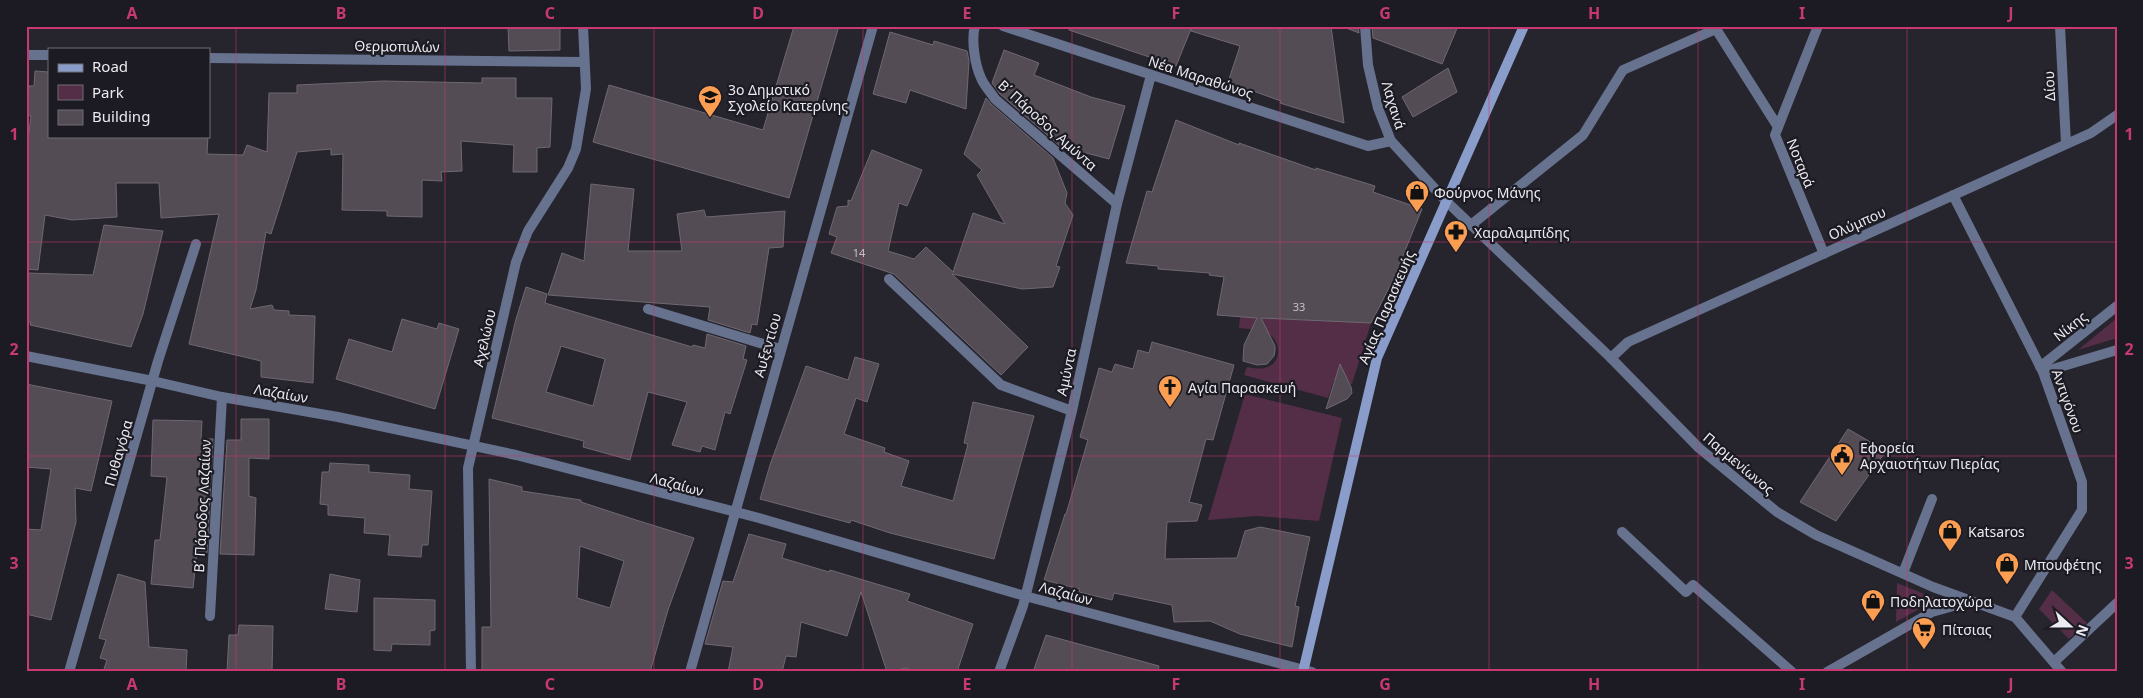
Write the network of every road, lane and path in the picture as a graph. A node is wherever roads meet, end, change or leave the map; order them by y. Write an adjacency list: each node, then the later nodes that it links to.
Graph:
1 (583, 26): 12 (street, Αχελώου)
2 (873, 26): 27 (street, Αυξεντίου)
3 (975, 26): 20 (street, Β΄ Πάροδος Αμύντα)
4 (1003, 26): 13 (street, Νέα Μαραθώνος)
5 (1365, 26): 16 (street, Λαχανά)
6 (1524, 26): 19 (main road, Αγίας Παρασκευής)
7 (1818, 26): 15 (street, Νοταρά)
8 (2060, 26): 17 (street, Δίου)
9 (26, 55): 10 (street)
10 (48, 56)
11 (210, 58): 12 (street, Θερμοπυλών)
12 (584, 62): 35 (street, Αχελώου)
13 (1152, 75): 16 (street, Νέα Μαραθώνος); 20 (street, Αμύντα)
14 (2117, 115): 17 (street, Ολύμπου)
15 (1778, 127): 21 (street); 23 (street, Νοταρά)
16 (1391, 142): 19 (street, Λαχανά)
17 (2066, 144): 18 (street, Ολύμπου)
18 (1953, 195): 23 (street, Ολύμπου); 31 (street, Αντιγόνου)
19 (1446, 201): 21 (street, Παρμενίωνος); 46 (main road, Αγίας Παρασκευής)
20 (1117, 204): 34 (street, Αμύντα)
21 (1470, 225): 30 (street, Παρμενίωνος)
22 (196, 244): 32 (street, Πυθαγόρα)
23 (1824, 254): 30 (street, Ολύμπου)
24 (889, 279): 34 (street)
25 (2117, 306): 31 (street, Νίκης)
26 (648, 309): 27 (street)
27 (780, 349): 37 (street, Αυξεντίου)
28 (2117, 350): 31 (street)
29 (26, 356): 32 (street, Λαζαίων)
30 (1611, 358): 39 (street, Παρμενίωνος)
31 (2041, 370): 44 (street, Αντιγόνου)
32 (153, 381): 33 (street, Λαζαίων); 47 (street, Πυθαγόρα)
33 (222, 397): 35 (street, Λαζαίων); 43 (street, Β΄ Πάροδος Λαζαίων)
34 (1072, 410): 40 (street, Αμύντα)
35 (472, 445): 37 (street, Λαζαίων); 48 (street, Αχελώου)
36 (1932, 499): 39 (street)
37 (735, 513): 40 (street, Λαζαίων); 49 (street, Αυξεντίου)
38 (1622, 532): 51 (street)
39 (1903, 574): 41 (street, Παρμενίωνος)
40 (1025, 596): 46 (street, Λαζαίων); 50 (street, Αμύντα)
41 (1971, 601): 44 (street, Παρμενίωνος); 52 (street)
42 (2117, 603): 45 (street)
43 (210, 616)
44 (2015, 617): 45 (street, Παρμενίωνος)
45 (2054, 662): 53 (street, Παρμενίωνος)
46 (1306, 671)
47 (69, 672)
48 (471, 672)
49 (690, 672)
50 (999, 672)
51 (1792, 672)
52 (1827, 672)
53 (2062, 672)

